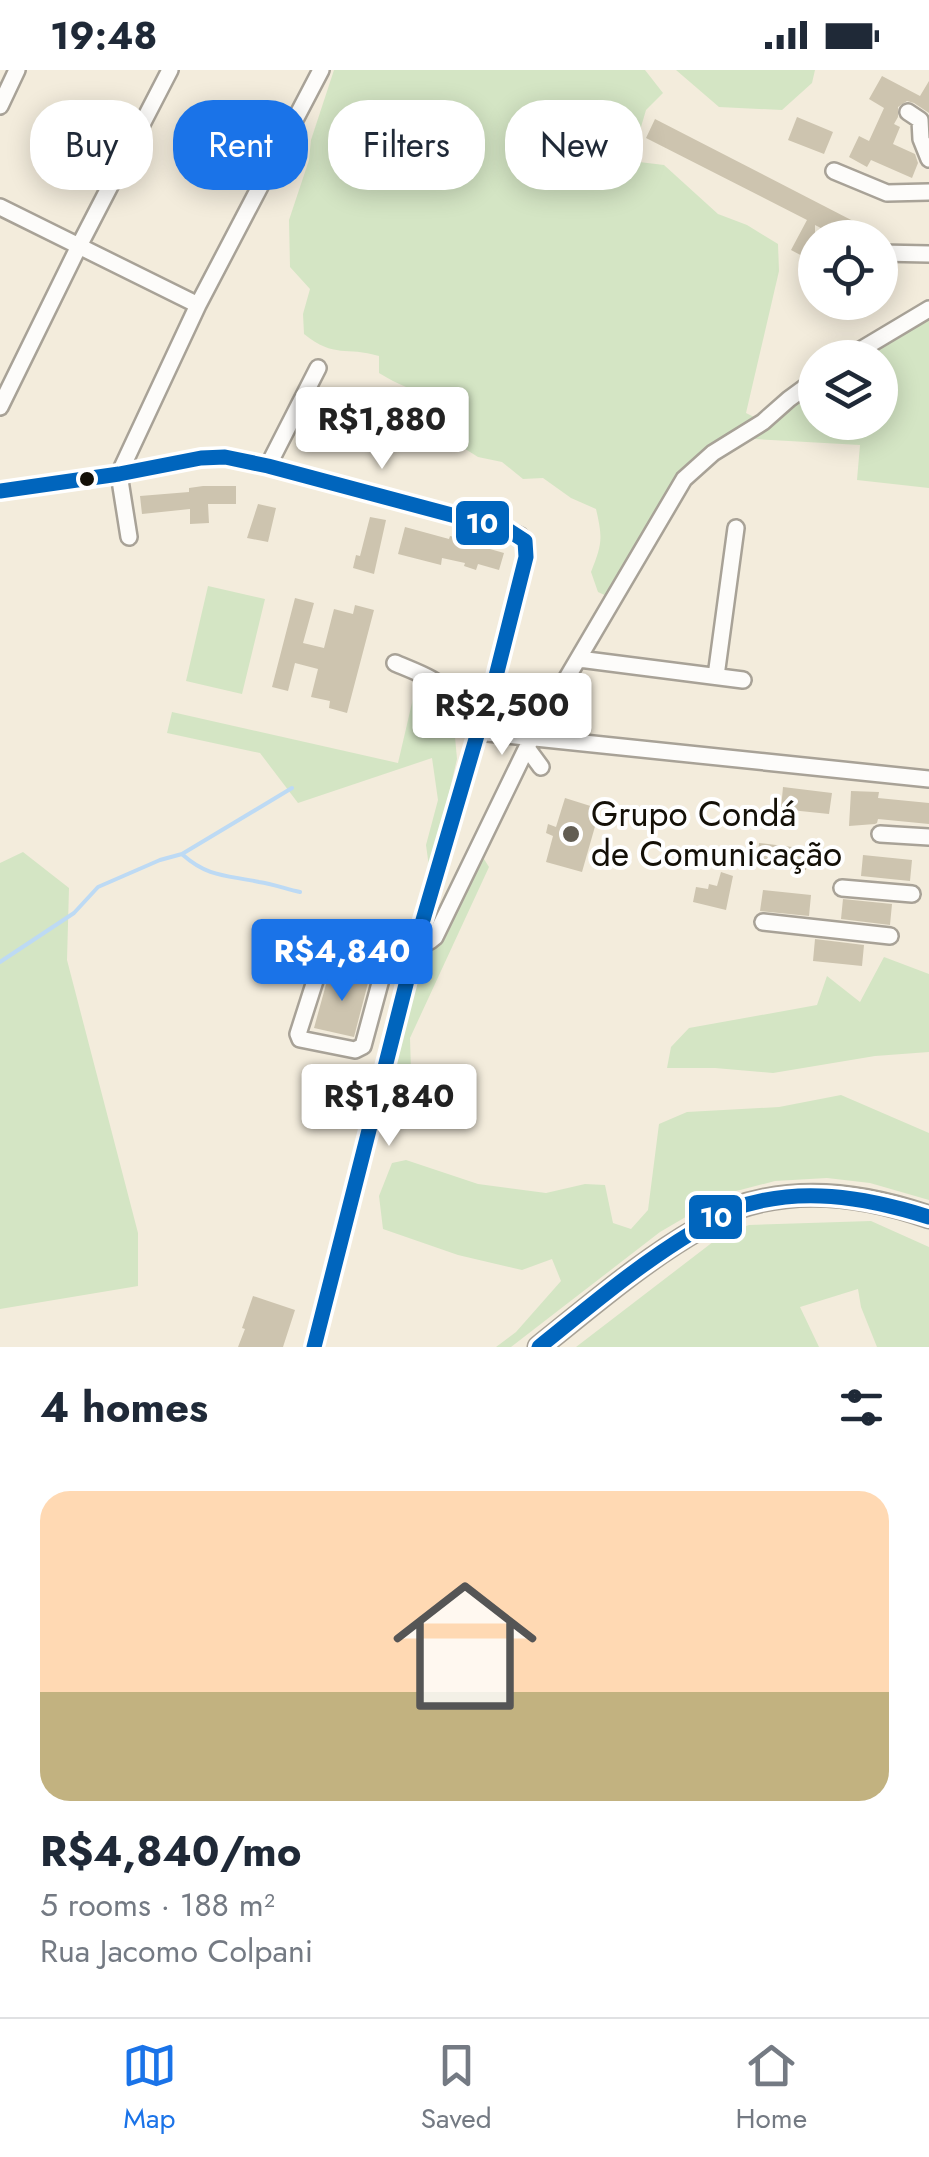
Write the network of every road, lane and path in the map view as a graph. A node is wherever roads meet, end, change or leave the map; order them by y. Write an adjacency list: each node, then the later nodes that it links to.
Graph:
1 (18, 70): 4 (street)
2 (170, 70): 10 (street)
3 (321, 70): 13 (street)
4 (0, 106)
5 (908, 112): 6 (street)
6 (929, 159)
7 (834, 172): 8 (street)
8 (929, 192)
9 (0, 207): 10 (street)
10 (79, 246): 13 (street); 18 (street)
11 (898, 253): 12 (street)
12 (929, 254)
13 (198, 305): 20 (street)
14 (929, 309): 15 (street)
15 (877, 340)
16 (318, 368): 19 (street)
17 (798, 392): 24 (street)
18 (0, 407)
19 (268, 466): 20 (street); 28 (street)
20 (118, 474): 21 (street); 23 (street)
21 (0, 492)
22 (736, 528): 26 (street)
23 (128, 536)
24 (579, 659): 26 (street); 29 (street)
25 (395, 663): 28 (street)
26 (716, 676): 27 (street)
27 (743, 680)
28 (478, 732): 29 (street); 38 (street)
29 (529, 743): 30 (street); 31 (street); 38 (street)
30 (541, 767)
31 (929, 779)
32 (880, 834): 33 (street)
33 (929, 837)
34 (842, 888): 35 (street)
35 (912, 894)
36 (763, 922): 37 (street)
37 (890, 936)
38 (417, 943): 38 (street); 40 (street)
39 (929, 1217): 41 (main road)
40 (314, 1347)
41 (539, 1347)

